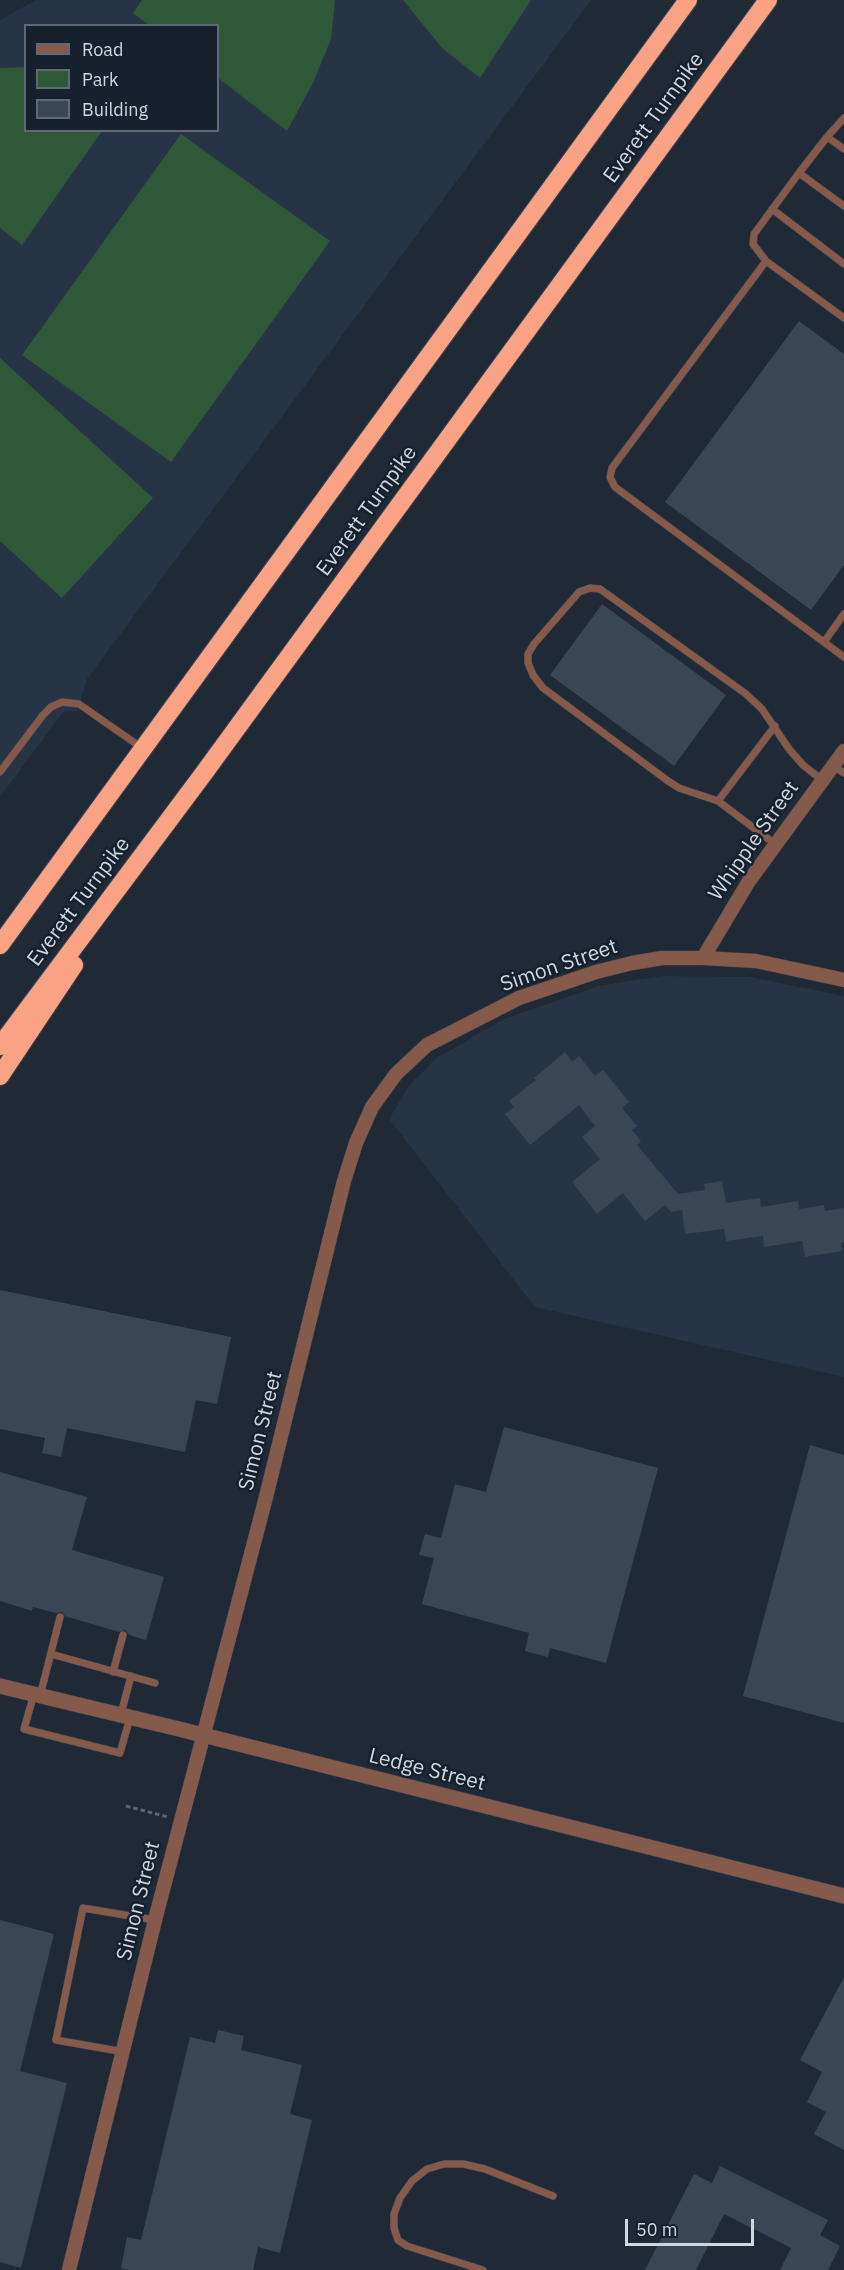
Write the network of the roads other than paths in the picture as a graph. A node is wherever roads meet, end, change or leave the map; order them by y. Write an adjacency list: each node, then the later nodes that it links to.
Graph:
1 (688, 0): 16 (highway, Everett Turnpike)
2 (768, 0): 20 (highway, Everett Turnpike)
3 (844, 118): 4 (lane)
4 (827, 137): 5 (lane); 6 (lane)
5 (844, 149)
6 (799, 173): 7 (lane); 8 (lane)
7 (844, 206)
8 (772, 209): 9 (lane); 10 (lane)
9 (766, 261): 11 (lane); 13 (lane)
10 (844, 264)
11 (844, 318)
12 (844, 614): 13 (lane)
13 (824, 642): 14 (lane)
14 (844, 657)
15 (775, 726): 21 (lane); 22 (lane); 22 (lane)
16 (142, 748): 19 (lane); 24 (highway, Everett Turnpike)
17 (844, 752): 18 (street, Whipple Street)
18 (839, 770): 21 (street, Whipple Street)
19 (0, 772)
20 (204, 773): 27 (highway, Everett Turnpike); 28 (highway)
21 (822, 780): 23 (street, Whipple Street)
22 (718, 801): 23 (lane)
23 (775, 844): 25 (street, Whipple Street)
24 (0, 945)
25 (703, 958): 26 (street, Simon Street); 38 (street, Simon Street)
26 (844, 980)
27 (0, 1046)
28 (0, 1076)
29 (60, 1617): 31 (lane)
30 (123, 1635): 32 (lane)
31 (51, 1654): 32 (lane); 36 (lane)
32 (113, 1672): 33 (lane)
33 (131, 1676): 34 (lane); 37 (lane)
34 (155, 1683)
35 (0, 1686): 36 (street, Ledge Street)
36 (37, 1695): 37 (street, Ledge Street); 37 (lane)
37 (126, 1716): 38 (street, Ledge Street)
38 (204, 1735): 39 (street, Ledge Street); 40 (street, Simon Street)
39 (844, 1896)
40 (155, 1920): 41 (street, Simon Street); 41 (lane)
41 (124, 2052): 43 (street, Simon Street)
42 (554, 2196): 44 (lane)
43 (69, 2270)
44 (483, 2270)

